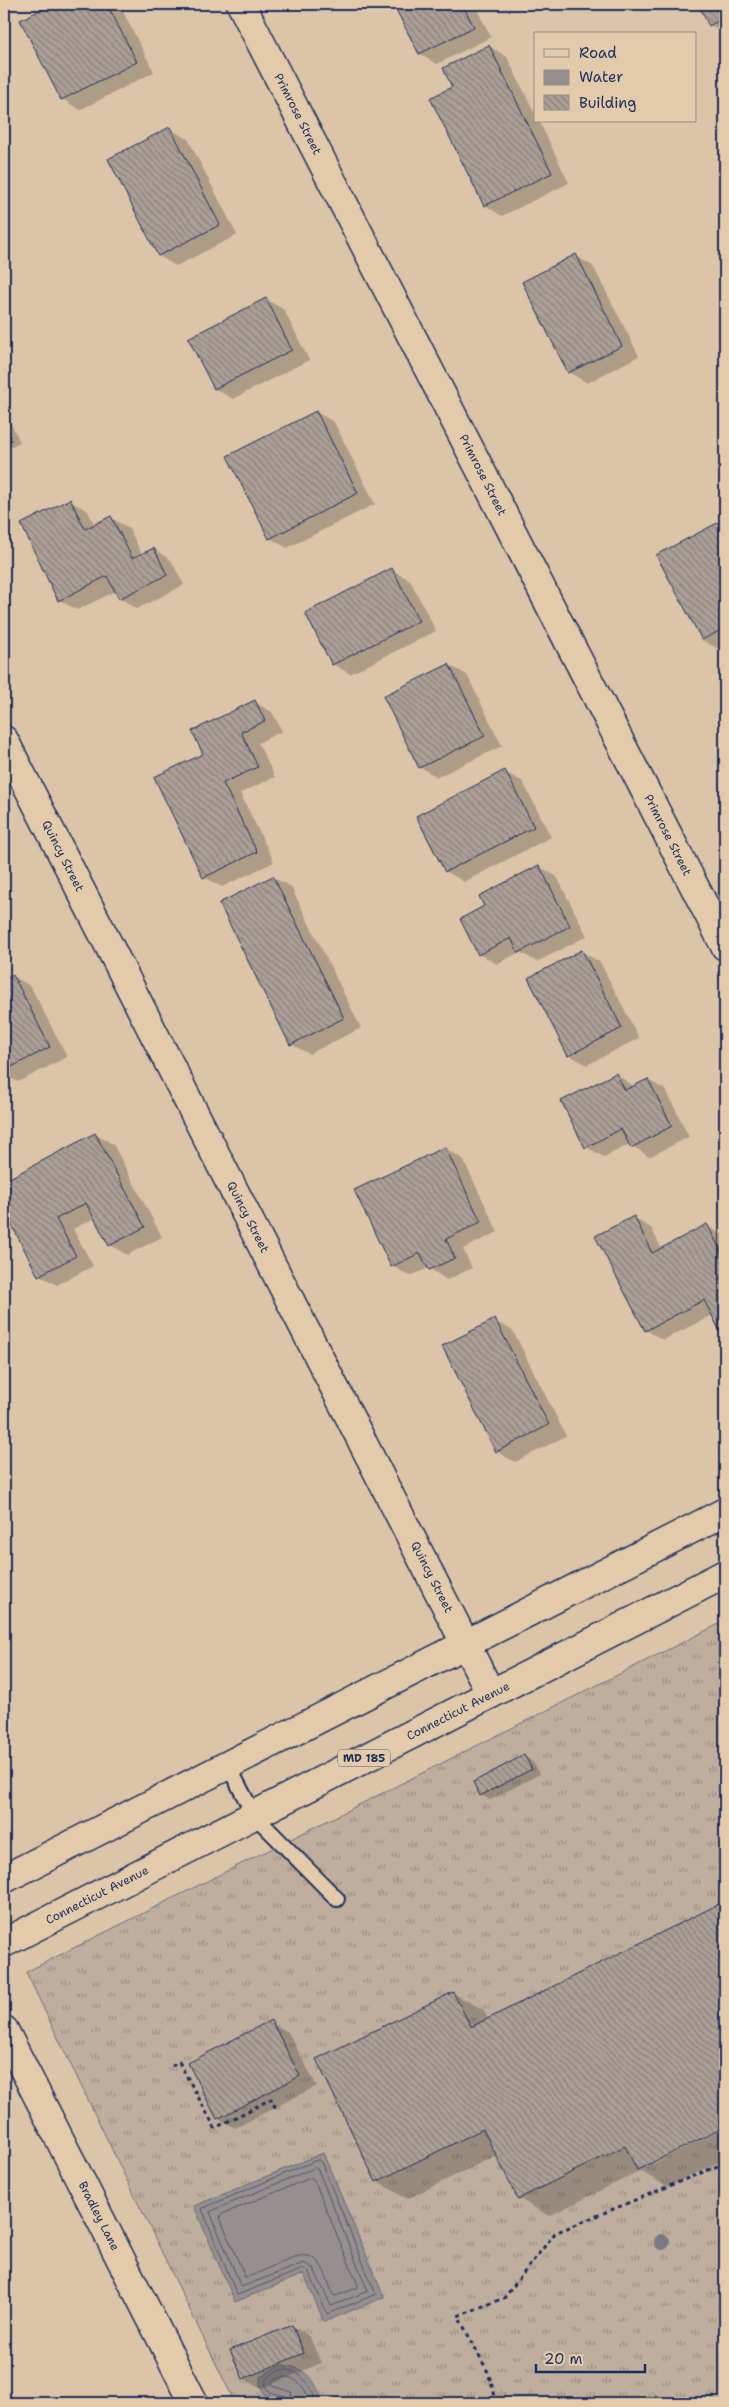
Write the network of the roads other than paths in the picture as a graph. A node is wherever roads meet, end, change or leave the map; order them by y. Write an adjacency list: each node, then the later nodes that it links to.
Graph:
1 (241, 4): 3 (street, Primrose Street)
2 (4, 740): 6 (street, Quincy Street)
3 (725, 946)
4 (725, 1512): 6 (street)
5 (725, 1574): 7 (street, Connecticut Avenue / MD 185)
6 (466, 1644): 7 (street, Quincy Street); 8 (street)
7 (491, 1694): 9 (street, Connecticut Avenue / MD 185)
8 (228, 1765): 9 (lane); 10 (street)
9 (254, 1815): 11 (lane); 12 (street, Connecticut Avenue / MD 185)
10 (4, 1879)
11 (337, 1899)
12 (4, 1943)
13 (4, 2030): 14 (street, Bradley Lane)
14 (194, 2403)

